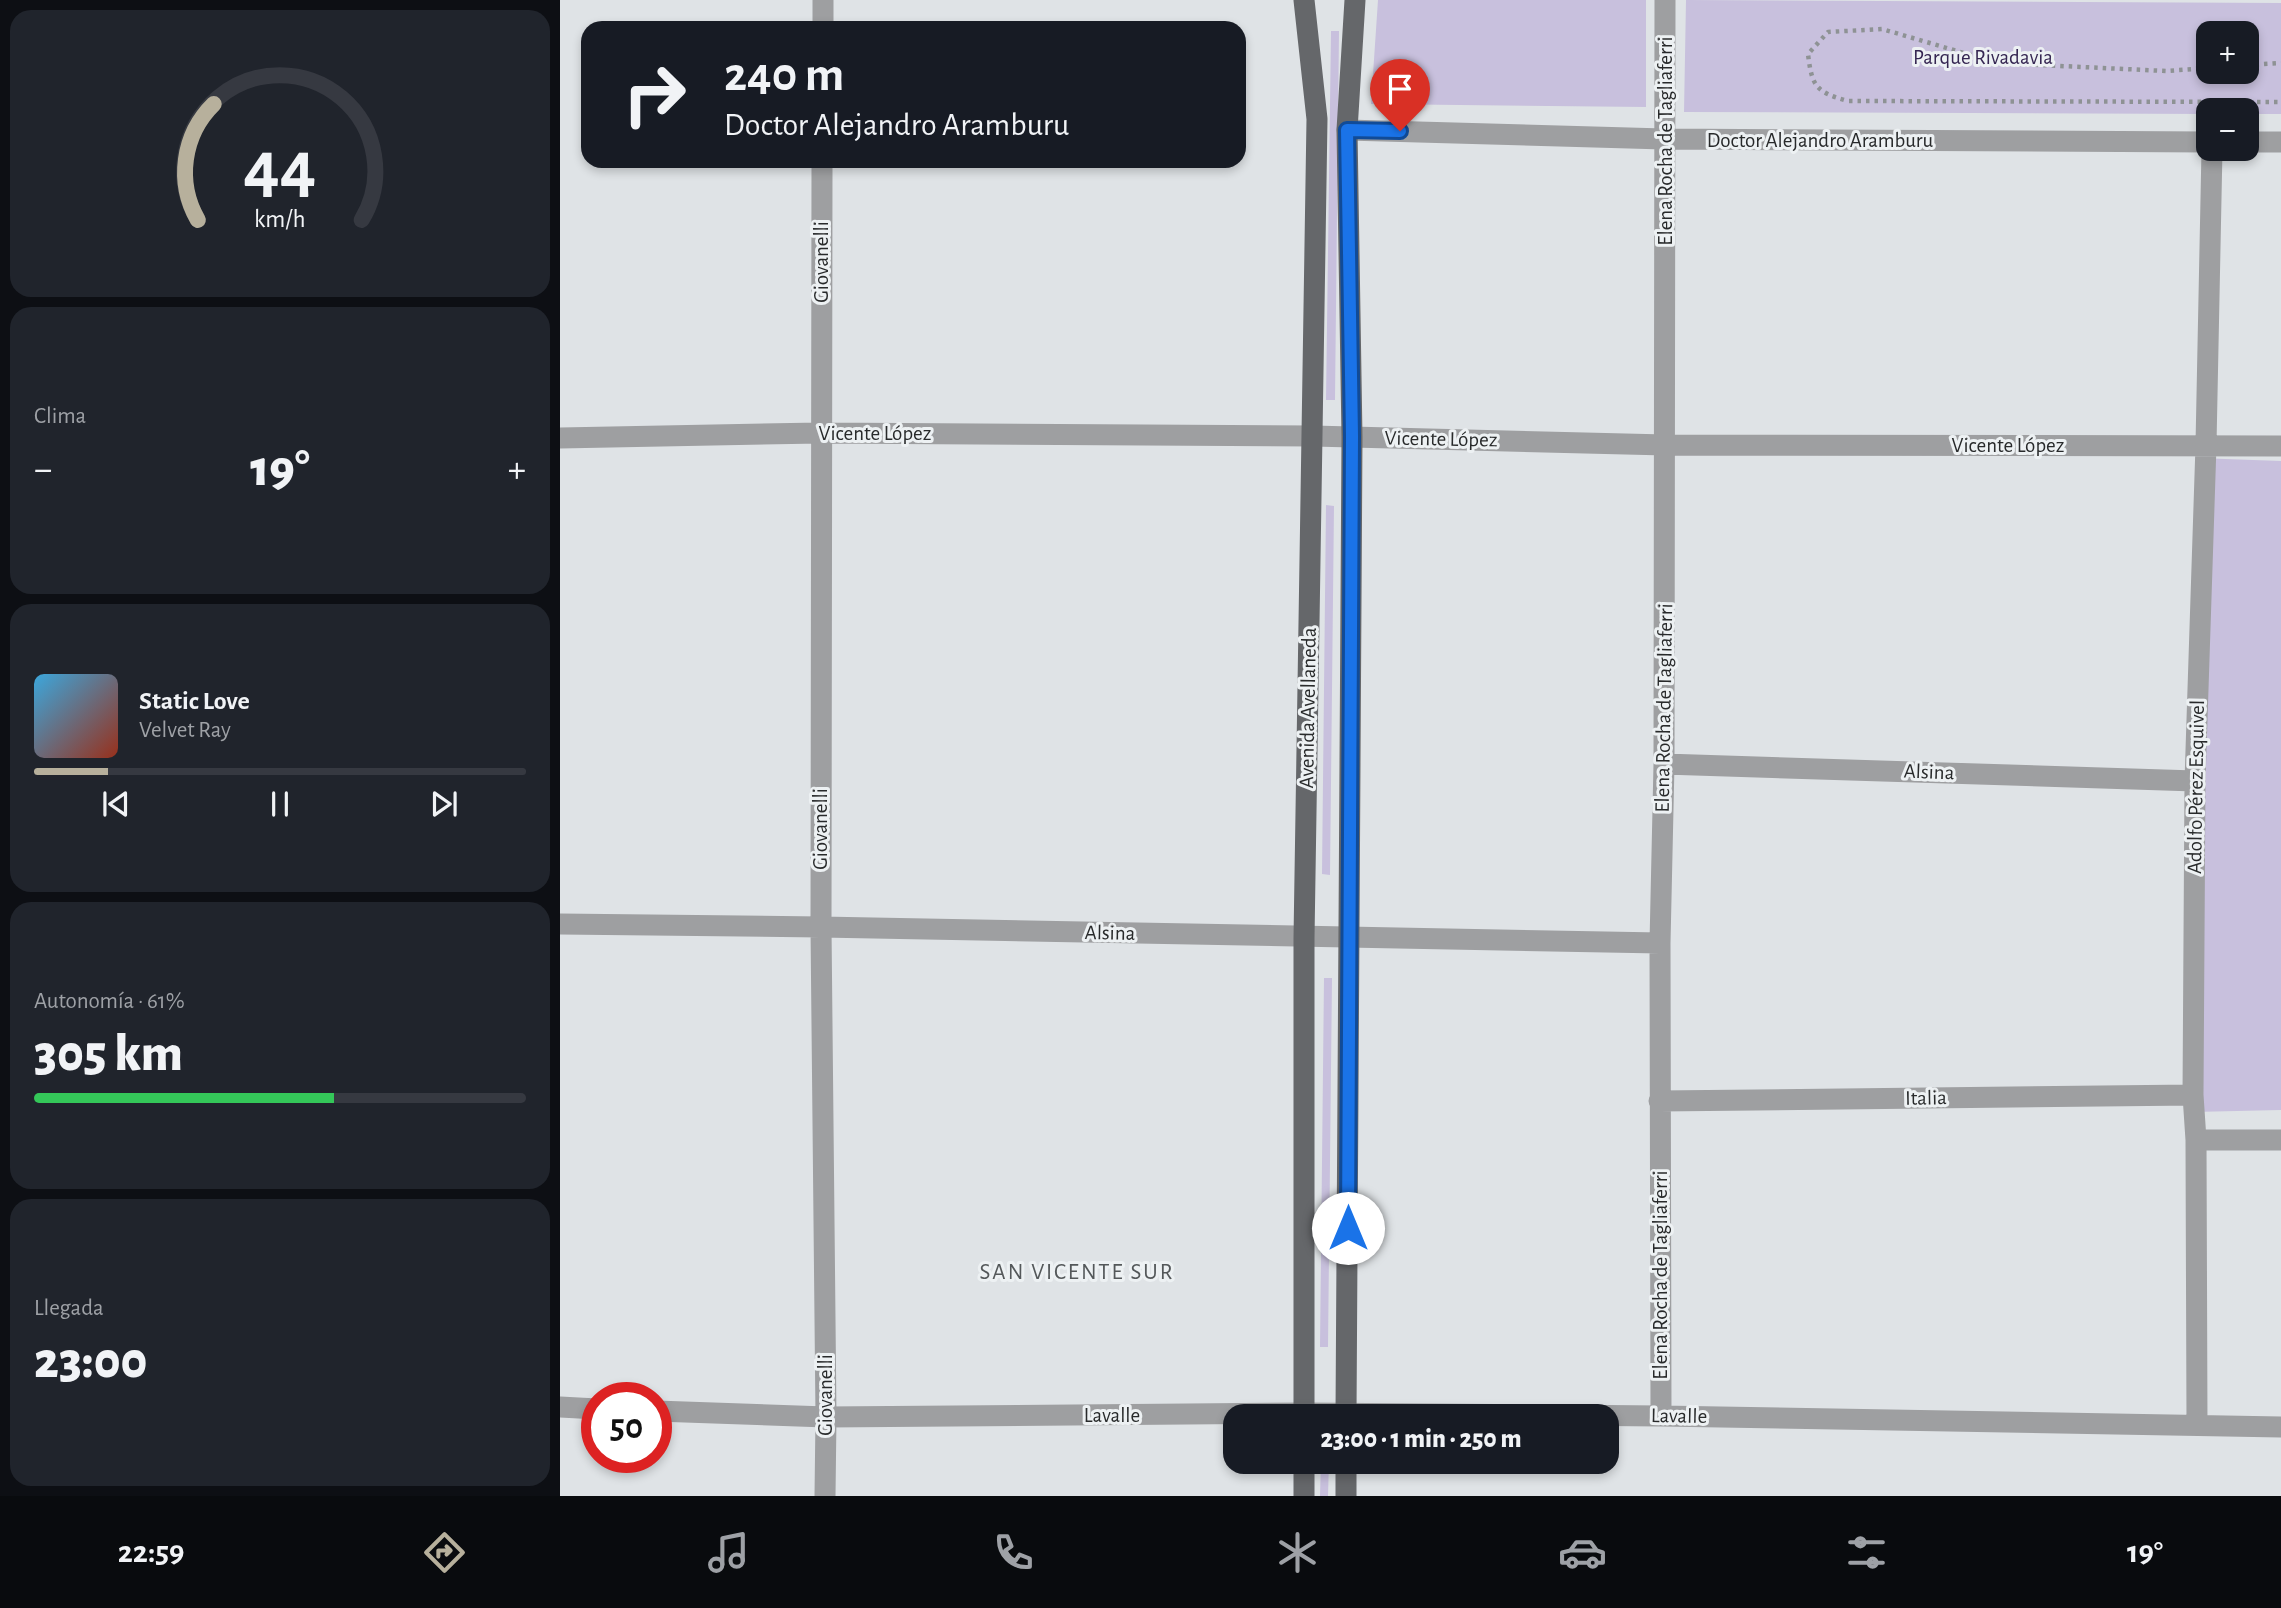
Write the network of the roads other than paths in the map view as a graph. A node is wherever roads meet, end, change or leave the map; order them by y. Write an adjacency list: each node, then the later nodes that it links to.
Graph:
1 (823, 0): 5 (street)
2 (1304, 0): 14 (main road, Avenida Avellaneda)
3 (1355, 0): 6 (main road, Avenida Avellaneda)
4 (1665, 0): 7 (street, Elena Rocha de Tagliaferri)
5 (823, 21)
6 (1347, 130): 7 (street, Doctor Alejandro Aramburu); 15 (main road, Avenida Avellaneda)
7 (1664, 139): 8 (street, Doctor Alejandro Aramburu); 17 (street, Elena Rocha de Tagliaferri)
8 (2196, 142)
9 (2259, 142): 10 (street)
10 (2281, 142)
11 (2212, 161): 18 (street, Adolfo Pérez Esquivel)
12 (822, 168): 13 (street, Giovanelli)
13 (820, 433): 14 (street, Vicente López); 16 (street, Vicente López); 23 (street, Giovanelli)
14 (1313, 436): 15 (street, Vicente López); 24 (main road, Avenida Avellaneda)
15 (1352, 436): 17 (street, Vicente López); 25 (main road, Avenida Avellaneda)
16 (560, 438)
17 (1666, 444): 18 (street, Vicente López); 20 (street, Elena Rocha de Tagliaferri)
18 (2206, 445): 19 (street, Vicente López); 21 (street, Adolfo Pérez Esquivel)
19 (2281, 446)
20 (1664, 764): 21 (street, Alsina); 26 (street, Elena Rocha de Tagliaferri)
21 (2195, 781): 27 (street, Adolfo Pérez Esquivel)
22 (560, 924): 23 (street, Alsina)
23 (821, 927): 24 (street, Alsina); 39 (street, Giovanelli)
24 (1304, 937): 25 (street, Alsina); 31 (main road, Avenida Avellaneda)
25 (1350, 937): 26 (street, Alsina); 32 (main road, Avenida Avellaneda)
26 (1660, 943): 28 (street, Elena Rocha de Tagliaferri)
27 (2193, 1095): 28 (street, Italia); 29 (street, Adolfo Pérez Esquivel)
28 (1659, 1101): 38 (street, Elena Rocha de Tagliaferri)
29 (2196, 1140): 30 (street); 40 (street, Adolfo Pérez Esquivel)
30 (2281, 1140)
31 (1304, 1404)
32 (1346, 1404)
33 (560, 1407): 34 (street)
34 (581, 1408)
35 (672, 1412): 39 (street, Lavalle)
36 (1223, 1415): 39 (street, Lavalle)
37 (1619, 1416): 38 (street, Lavalle)
38 (1661, 1416): 40 (street, Lavalle)
39 (826, 1417): 44 (street, Giovanelli)
40 (2197, 1425): 41 (street, Lavalle)
41 (2281, 1427)
42 (1304, 1474): 45 (main road)
43 (1346, 1474): 46 (main road)
44 (825, 1496)
45 (1304, 1496)
46 (1346, 1496)

